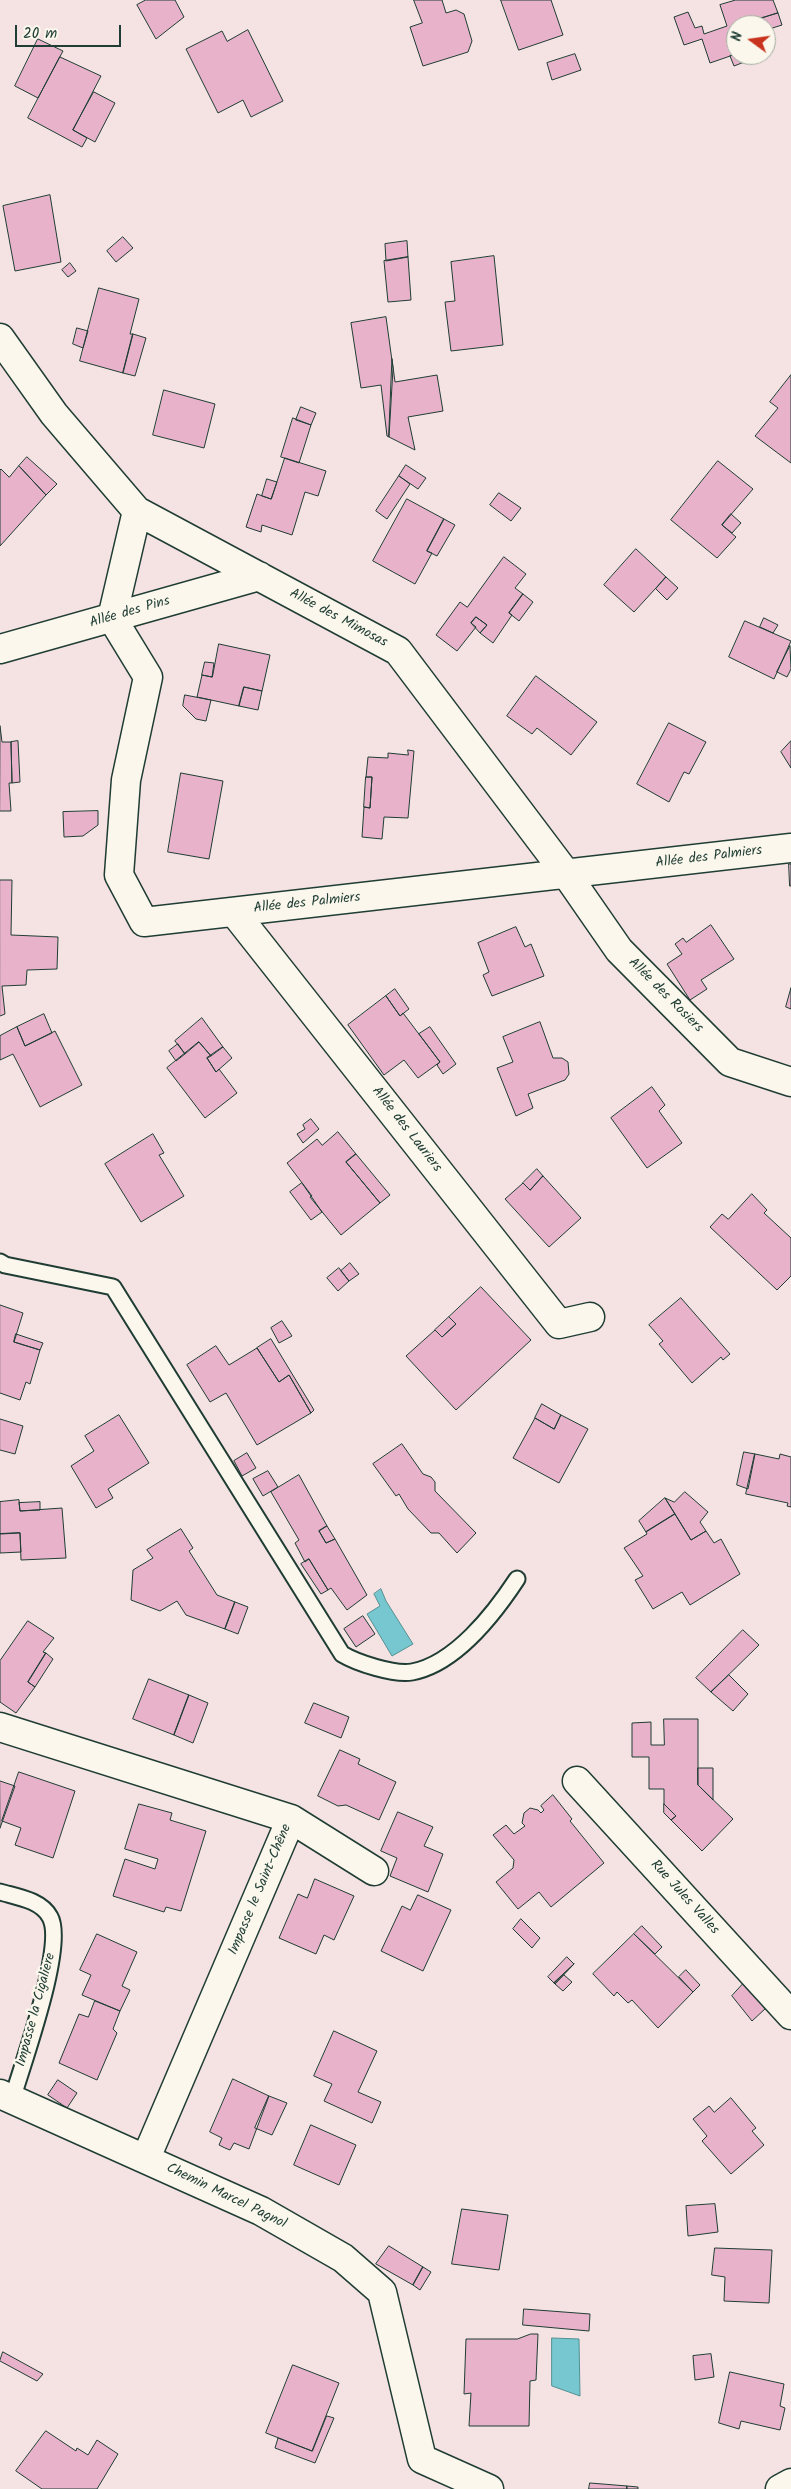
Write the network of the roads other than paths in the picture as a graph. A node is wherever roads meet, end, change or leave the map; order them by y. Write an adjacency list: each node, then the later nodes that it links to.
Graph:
1 (0, 338): 2 (street, Allée des Mimosas)
2 (137, 511): 3 (street, Allée des Mimosas); 4 (street)
3 (260, 576): 4 (street, Allée des Pins); 7 (street, Allée des Mimosas)
4 (112, 618): 5 (street, Allée des Pins); 8 (street, Allée des Palmiers)
5 (0, 649)
6 (791, 848): 7 (street, Allée des Palmiers)
7 (566, 875): 8 (street, Allée des Palmiers); 9 (street, Allée des Rosiers)
8 (234, 912): 11 (street, Allée des Lauriers)
9 (791, 1082)
10 (0, 1262): 12 (lane)
11 (590, 1317)
12 (517, 1580)
13 (0, 1727): 15 (street, Impasse le Saint-Chêne)
14 (577, 1781): 18 (street, Rue Jules Valles)
15 (291, 1819): 16 (street); 20 (street, Impasse le Saint-Chêne)
16 (374, 1871)
17 (0, 1892): 19 (lane, Impasse la Cigaliere)
18 (791, 2015)
19 (6, 2097): 20 (street, Chemin Marcel Pagnol)
20 (146, 2158): 22 (street, Chemin Marcel Pagnol)
21 (791, 2482): 23 (street)
22 (489, 2489)
23 (780, 2489)

